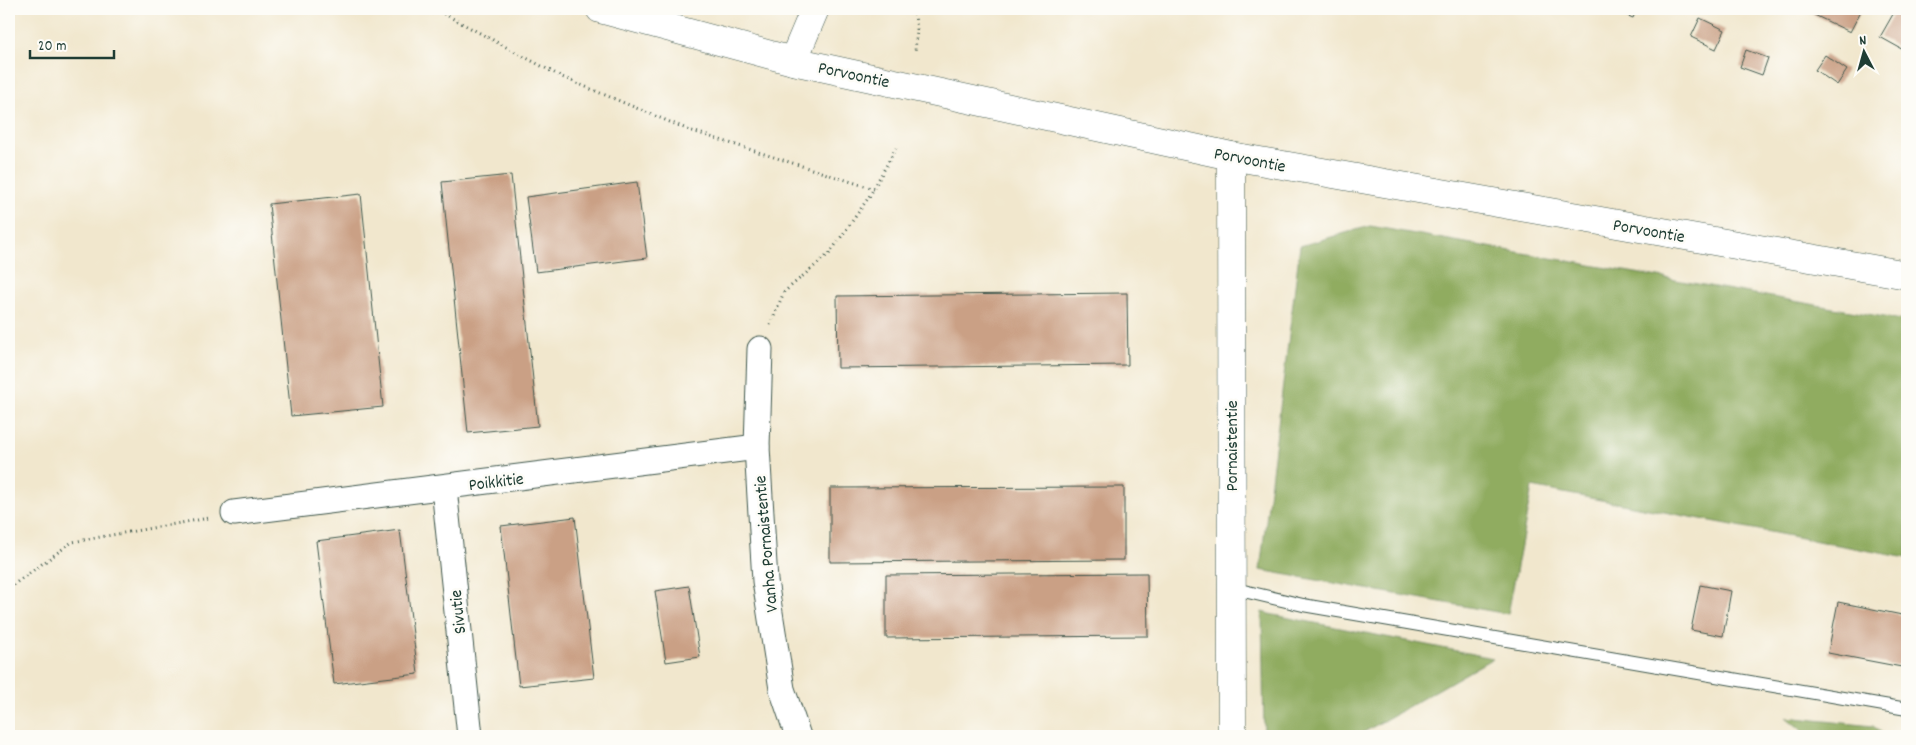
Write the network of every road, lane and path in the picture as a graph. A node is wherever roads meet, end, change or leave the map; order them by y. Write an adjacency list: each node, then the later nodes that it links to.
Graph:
1 (435, 9): 9 (path)
2 (600, 9): 6 (main road, Porvoontie)
3 (815, 9): 6 (main road)
4 (914, 9): 5 (path)
5 (916, 52)
6 (793, 61): 8 (main road, Porvoontie)
7 (896, 148): 9 (path)
8 (1231, 156): 10 (main road, Porvoontie); 16 (main road, Pornaistentie)
9 (874, 190): 11 (path)
10 (1907, 275)
11 (760, 349): 12 (street, Vanha Pornaistentie)
12 (757, 447): 13 (street, Poikkitie); 19 (street, Vanha Pornaistentie)
13 (444, 488): 14 (street, Poikkitie); 18 (street, Sivutie)
14 (234, 513): 15 (path)
15 (9, 588)
16 (1231, 588): 17 (lane); 20 (main road, Pornaistentie)
17 (1907, 709)
18 (470, 736)
19 (798, 736)
20 (1232, 736)

